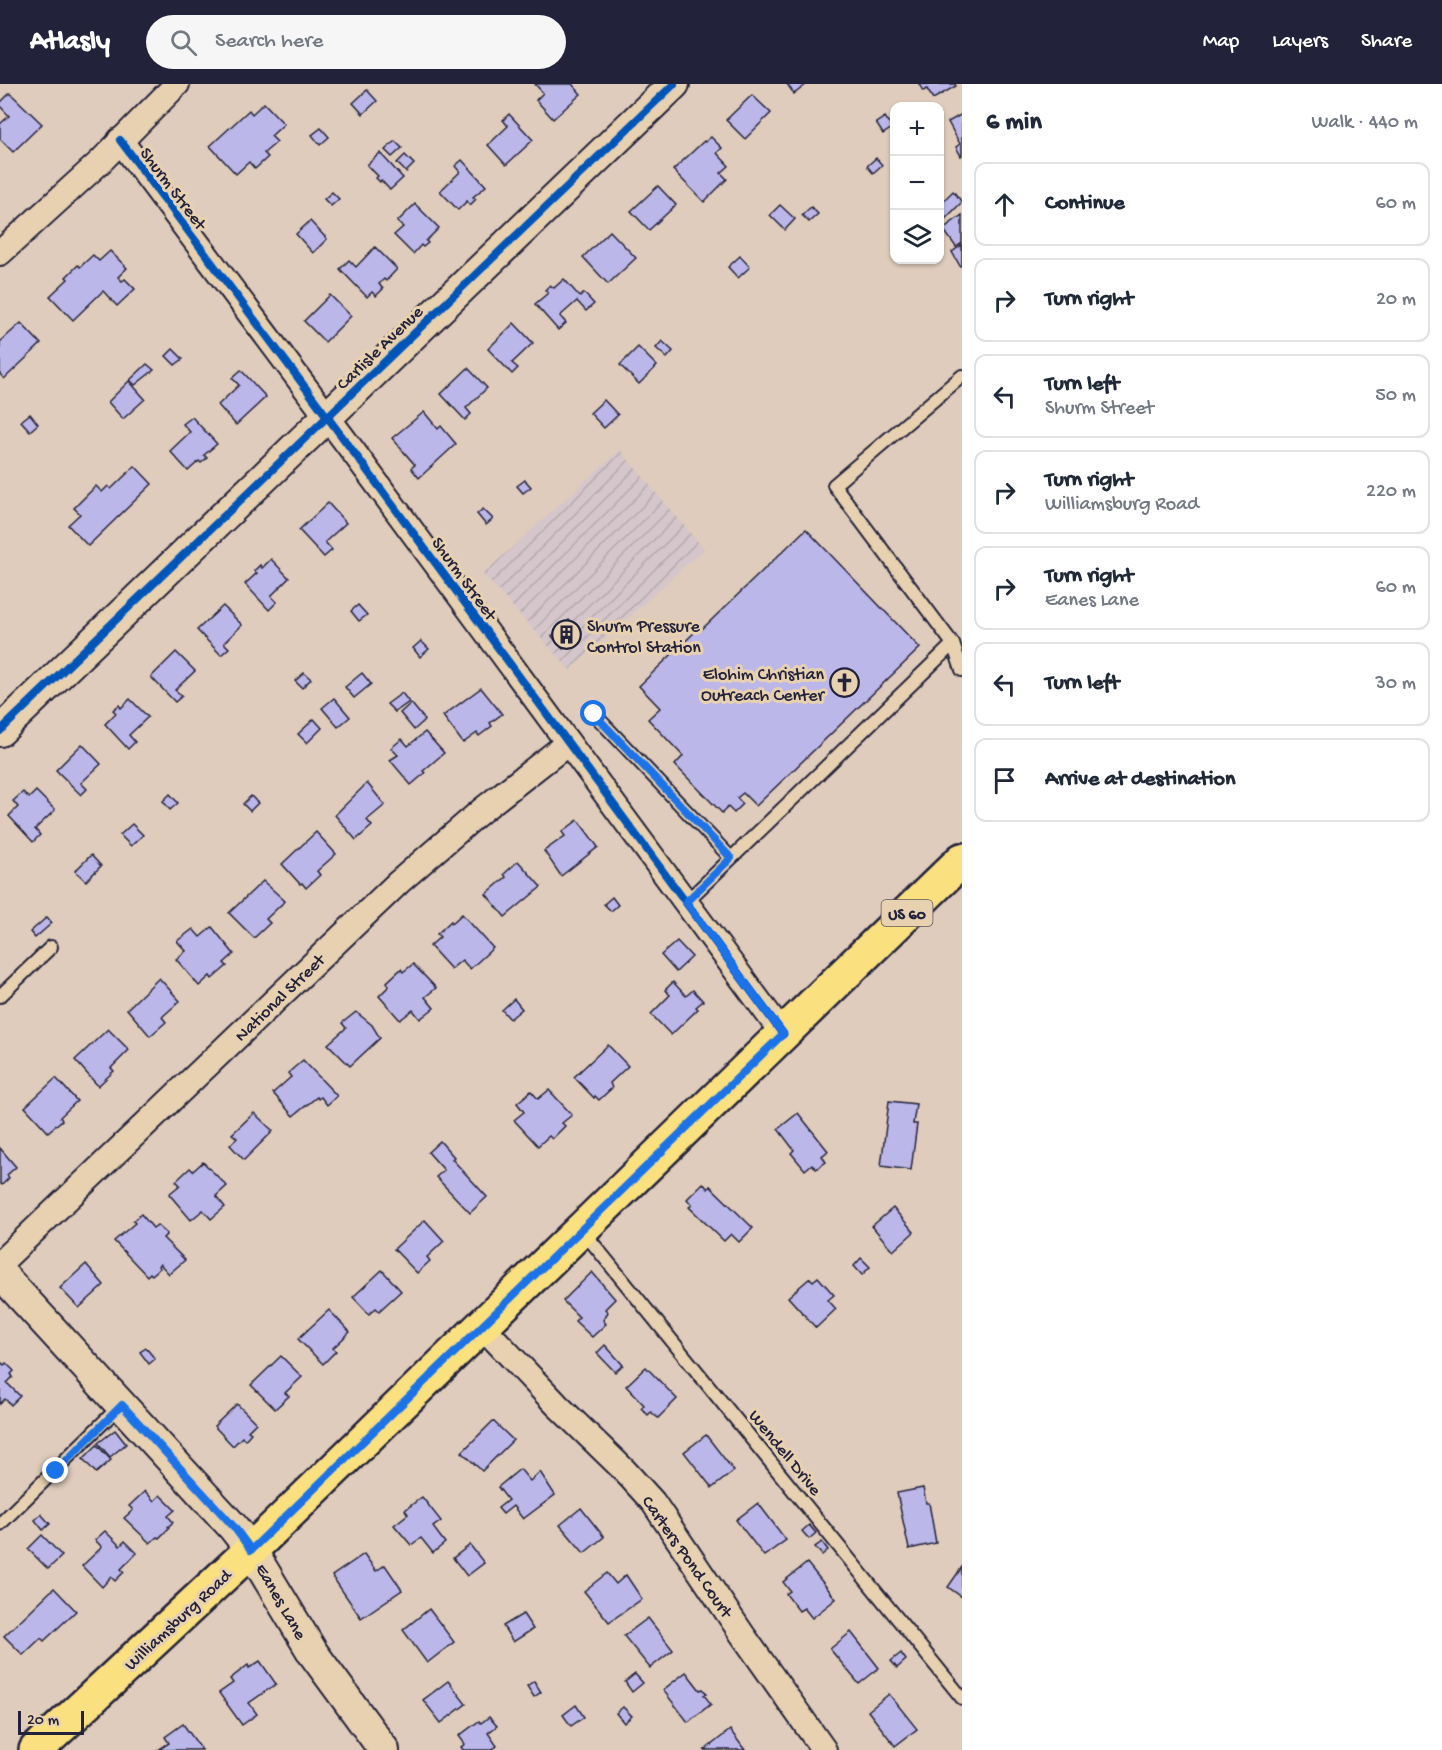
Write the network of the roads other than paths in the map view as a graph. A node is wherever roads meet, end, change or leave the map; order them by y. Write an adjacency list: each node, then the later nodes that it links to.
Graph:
1 (177, 84): 3 (street)
2 (674, 84): 6 (street, Carlisle Avenue)
3 (120, 140): 4 (street); 6 (street, Shurm Street)
4 (0, 254)
5 (962, 376): 7 (lane)
6 (327, 418): 10 (street, Carlisle Avenue); 11 (street, Shurm Street)
7 (952, 644): 8 (lane); 12 (lane)
8 (962, 670)
9 (594, 714): 12 (lane)
10 (0, 730)
11 (568, 743): 14 (street, Shurm Street); 19 (street, National Street)
12 (731, 858): 14 (lane)
13 (962, 860): 17 (main road, Williamsburg Road / US 60)
14 (686, 902): 17 (street, Shurm Street)
15 (51, 948): 16 (lane)
16 (0, 996)
17 (783, 1034): 18 (main road, Williamsburg Road / US 60)
18 (582, 1229): 21 (main road, Williamsburg Road / US 60); 25 (lane, Wendell Drive)
19 (0, 1263)
20 (0, 1273): 22 (street, Eanes Lane)
21 (482, 1326): 24 (main road, Williamsburg Road / US 60); 28 (street, Carters Pond Court)
22 (122, 1405): 23 (lane); 24 (street, Eanes Lane)
23 (0, 1524)
24 (251, 1550): 26 (main road, Williamsburg Road / US 60); 27 (street, Eanes Lane)
25 (962, 1698)
26 (36, 1750)
27 (384, 1750)
28 (824, 1750)

